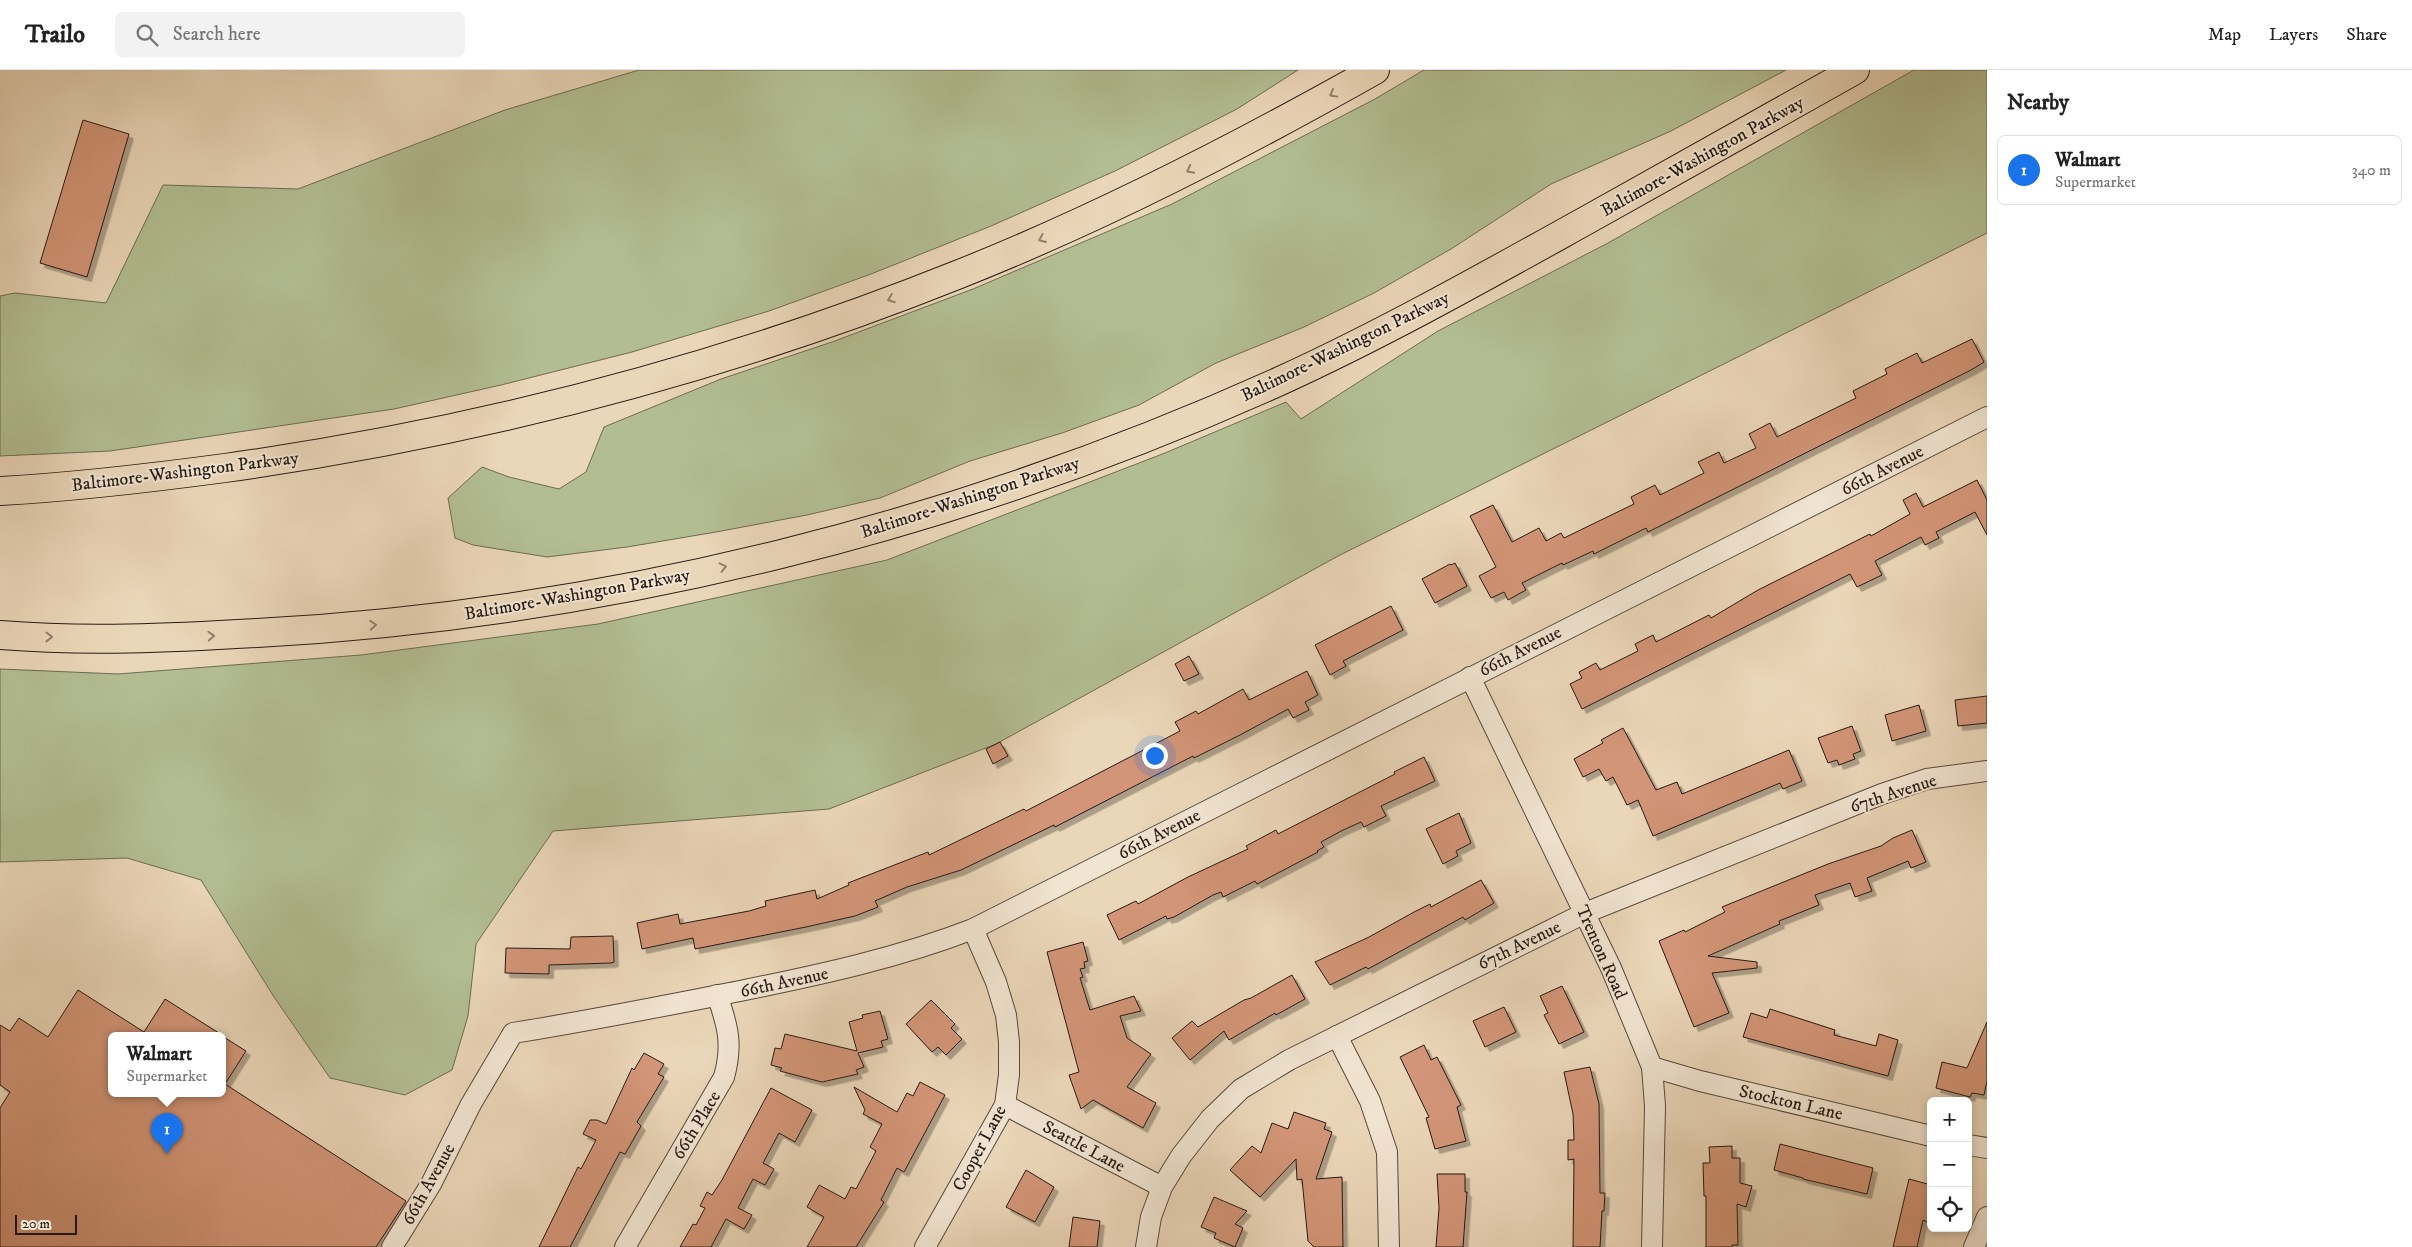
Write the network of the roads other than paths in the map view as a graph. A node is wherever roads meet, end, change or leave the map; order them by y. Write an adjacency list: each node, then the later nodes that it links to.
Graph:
1 (1375, 70): 4 (highway, Baltimore-Washington Parkway, one-way to 4)
2 (1855, 70): 5 (highway, Baltimore-Washington Parkway, one-way to 2)
3 (1987, 417): 6 (street, 66th Avenue)
4 (0, 491)
5 (0, 635)
6 (1470, 677): 8 (street, Trenton Road); 9 (street, 66th Avenue)
7 (1987, 771): 8 (street, 67th Avenue)
8 (1585, 913): 11 (street, 67th Avenue); 12 (street, Trenton Road)
9 (973, 929): 10 (street, 66th Avenue); 13 (street, Cooper Lane)
10 (717, 995): 19 (street, 66th Avenue); 20 (street, 66th Place)
11 (1337, 1036): 17 (street, 67th Avenue); 23 (street)
12 (1652, 1067): 14 (street, Stockton Lane); 24 (street, Trenton Road)
13 (1005, 1105): 17 (street, Seattle Lane); 21 (street, Cooper Lane)
14 (1927, 1135)
15 (1972, 1146): 16 (street)
16 (1987, 1148)
17 (1162, 1187): 22 (street, 67th Avenue)
18 (1987, 1217): 25 (street)
19 (392, 1247)
20 (625, 1247)
21 (925, 1247)
22 (1146, 1247)
23 (1389, 1247)
24 (1652, 1247)
25 (1974, 1247)

